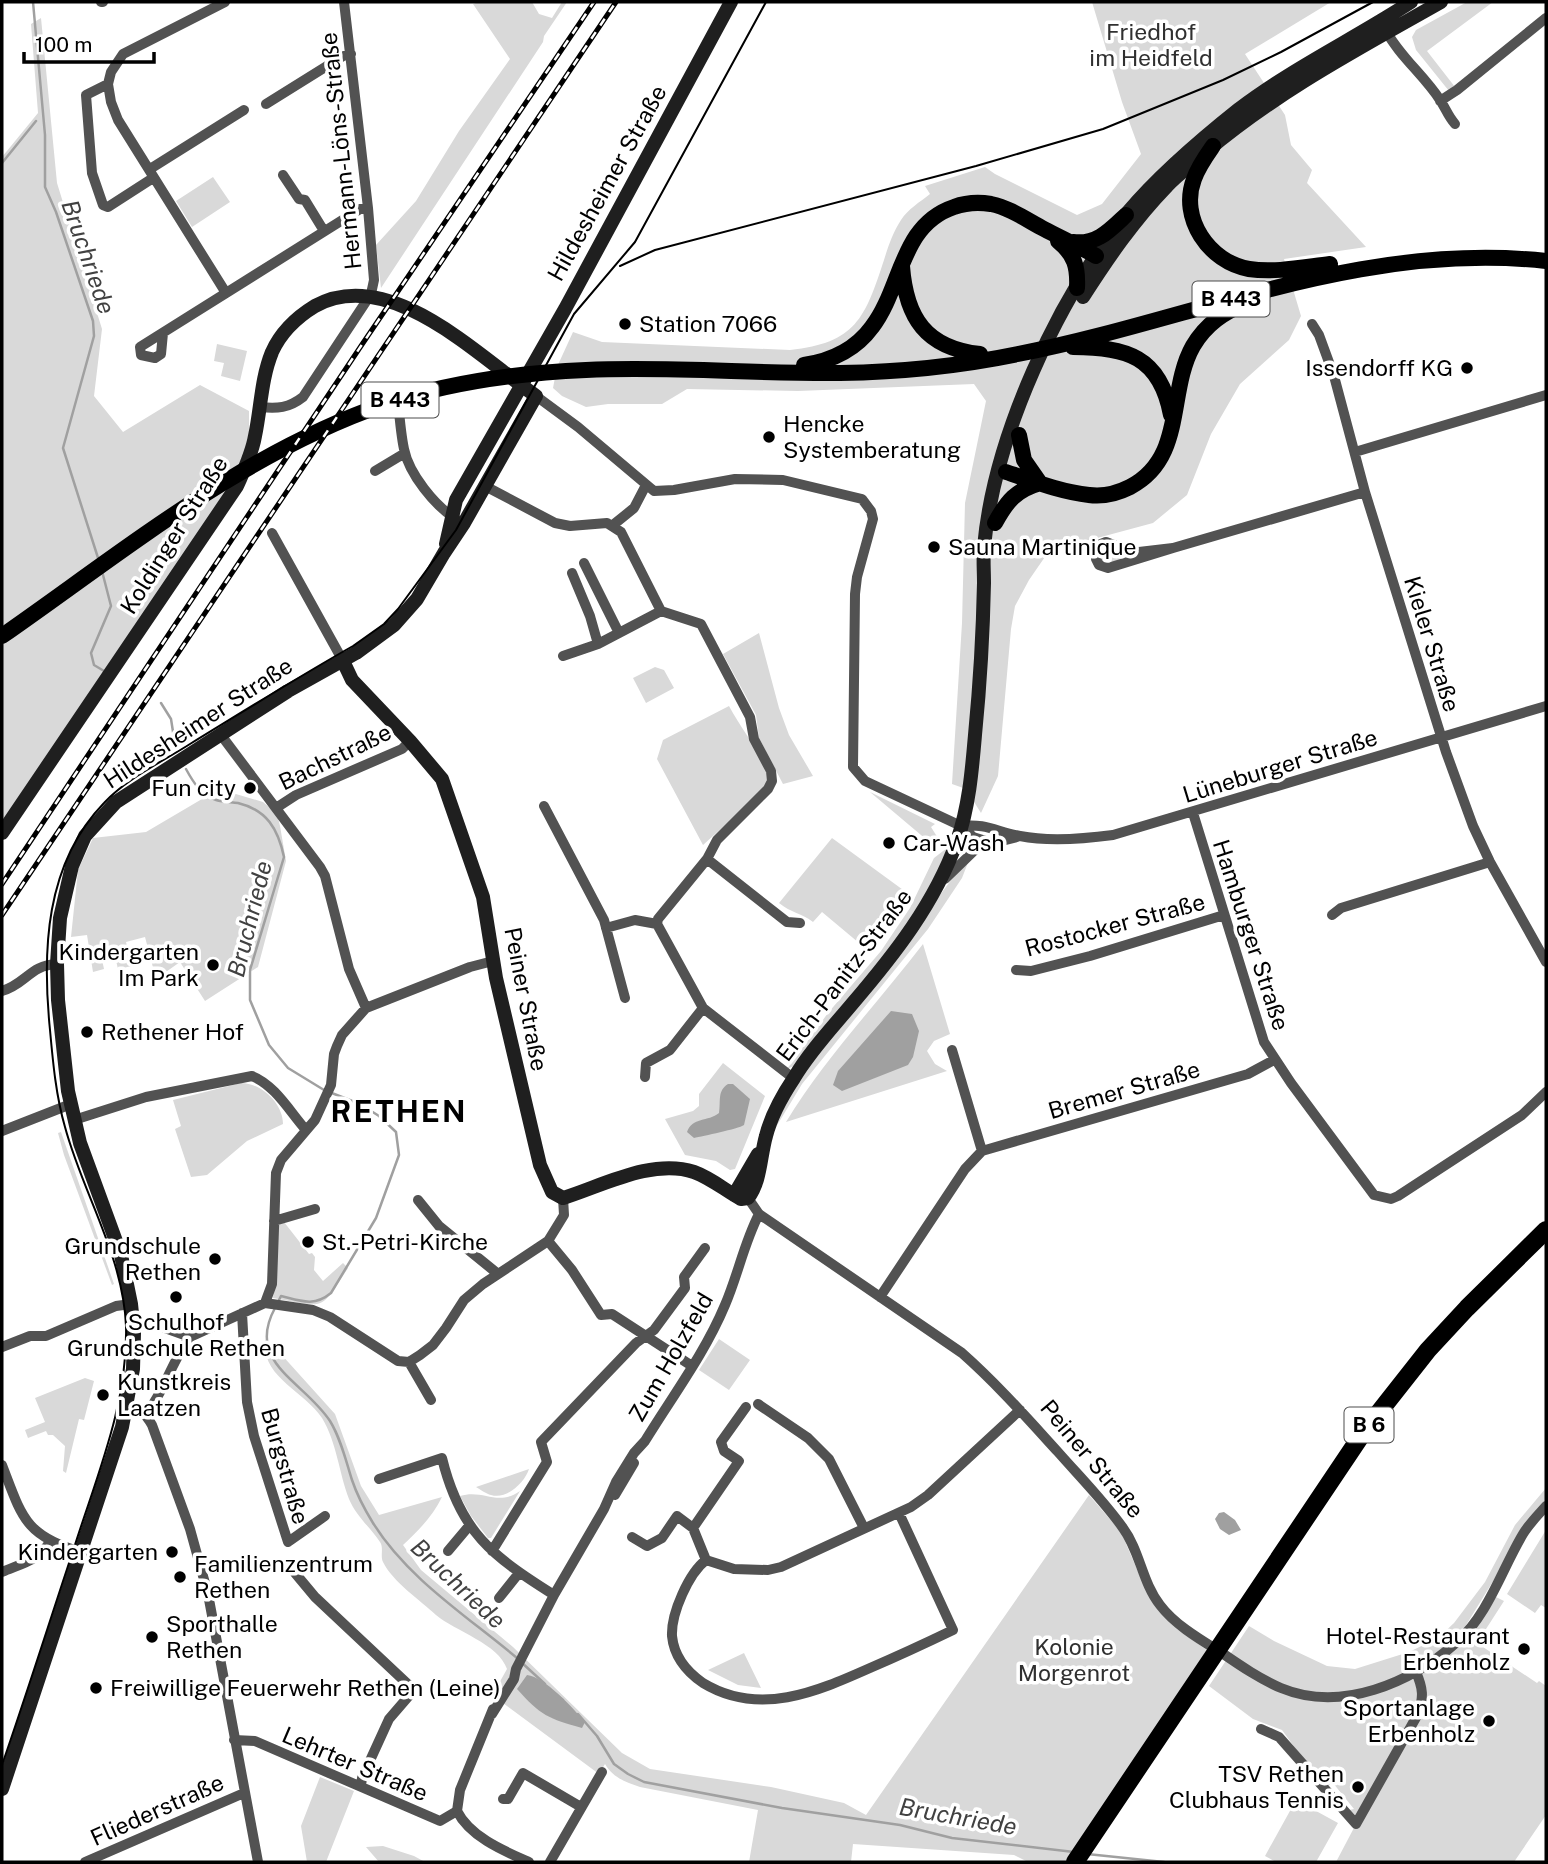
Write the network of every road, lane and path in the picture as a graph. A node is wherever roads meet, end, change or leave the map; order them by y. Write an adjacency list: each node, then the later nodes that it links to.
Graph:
1 (225, 2): 9 (street)
2 (344, 2): 8 (street, Hermann-Löns-Straße)
3 (732, 2): 36 (street, Hildesheimer Straße)
4 (1411, 2): 7 (street, Erich-Panitz-Straße)
5 (1441, 2): 7 (street, Erich-Panitz-Straße)
6 (1546, 18): 10 (street)
7 (1383, 27): 10 (street); 14 (street, Erich-Panitz-Straße); 18 (street, Erich-Panitz-Straße)
8 (351, 54): 11 (street); 17 (street, Hermann-Löns-Straße)
9 (108, 84): 15 (street); 15 (street)
10 (1440, 101): 13 (street)
11 (266, 104)
12 (244, 110): 15 (street)
13 (1455, 124)
14 (1213, 146): 22 (street, Erich-Panitz-Straße); 24 (main road)
15 (152, 174): 28 (street)
16 (283, 175): 20 (street)
17 (368, 208): 20 (street); 40 (street, Hermann-Löns-Straße)
18 (1126, 215): 21 (main road); 22 (street, Erich-Panitz-Straße)
19 (1043, 228): 21 (main road); 25 (main road); 27 (main road)
20 (324, 232): 28 (street)
21 (1071, 242): 22 (main road)
22 (1101, 259): 27 (street, Erich-Panitz-Straße); 29 (street, Erich-Panitz-Straße)
23 (1546, 261): 24 (main road, B 443)
24 (1392, 262): 26 (main road, B 443)
25 (902, 266): 33 (main road); 34 (main road)
26 (1293, 282): 32 (main road, B 443); 41 (main road)
27 (1077, 288): 29 (street, Erich-Panitz-Straße)
28 (226, 293): 31 (street)
29 (1070, 309): 35 (street, Erich-Panitz-Straße)
30 (1312, 324): 43 (street, Kieler Straße)
31 (163, 333)
32 (1049, 347): 33 (main road, B 443); 41 (main road)
33 (1017, 355): 34 (main road, B 443)
34 (764, 371): 61 (main road, B 443)
35 (1034, 383): 42 (street, Erich-Panitz-Straße); 46 (street, Erich-Panitz-Straße)
36 (521, 385): 38 (street); 40 (street, Koldinger Straße); 51 (street, Hildesheimer Straße)
37 (397, 389): 44 (street)
38 (536, 396): 47 (street); 49 (street, Hildesheimer Straße)
39 (1546, 396): 43 (street)
40 (260, 407): 73 (street, Koldinger Straße)
41 (1173, 423): 48 (main road)
42 (1019, 435): 46 (street, Erich-Panitz-Straße); 48 (main road)
43 (1355, 452): 50 (street, Kieler Straße)
44 (405, 453): 45 (street); 51 (street)
45 (375, 471)
46 (1002, 472): 48 (main road); 52 (street, Erich-Panitz-Straße); 58 (street, Erich-Panitz-Straße)
47 (645, 483): 53 (street); 72 (street)
48 (1040, 483): 52 (main road)
49 (485, 486): 51 (street, Hildesheimer Straße); 53 (street)
50 (1366, 492): 55 (street); 67 (street, Kieler Straße)
51 (458, 520): 64 (street, Hildesheimer Straße)
52 (995, 523): 58 (street, Erich-Panitz-Straße)
53 (613, 525): 59 (street)
54 (272, 533): 64 (street)
55 (1173, 548): 55 (street)
56 (584, 563): 60 (street)
57 (572, 573): 62 (street)
58 (984, 584): 72 (street, Erich-Panitz-Straße)
59 (661, 611): 60 (street); 76 (street)
60 (620, 633): 62 (street)
61 (2, 636)
62 (598, 644): 63 (street)
63 (563, 656)
64 (343, 661): 66 (street, Hildesheimer Straße); 68 (street, Peiner Straße)
65 (1546, 706): 67 (street, Lüneburger Straße)
66 (221, 734): 70 (street); 86 (street, Hildesheimer Straße)
67 (1441, 738): 71 (street, Lüneburger Straße); 77 (street, Kieler Straße)
68 (410, 741): 70 (street, Bachstraße); 84 (street, Peiner Straße)
69 (544, 806): 83 (street)
70 (276, 808): 90 (street)
71 (1192, 813): 74 (street, Lüneburger Straße); 79 (street, Hamburger Straße)
72 (961, 826): 74 (street, Lüneburger Straße); 75 (street); 78 (street, Erich-Panitz-Straße)
73 (2, 833)
74 (1021, 837): 75 (street, Lüneburger Straße)
75 (989, 842): 78 (street, Lüneburger Straße)
76 (707, 859): 81 (street); 82 (street)
77 (1490, 862): 80 (street); 85 (street, Kieler Straße)
78 (936, 889): 95 (street, Erich-Panitz-Straße)
79 (1224, 915): 87 (street, Rostocker Straße); 93 (street, Hamburger Straße)
80 (1332, 915)
81 (800, 923)
82 (657, 924): 83 (street); 91 (street)
83 (606, 928): 89 (street)
84 (493, 961): 90 (street); 104 (street, Peiner Straße)
85 (1546, 962)
86 (57, 964): 88 (street); 97 (street, Hildesheimer Straße)
87 (1016, 970)
88 (2, 991)
89 (625, 998)
90 (366, 1008): 99 (street)
91 (703, 1008): 94 (street); 95 (street)
92 (952, 1050): 102 (street)
93 (1274, 1060): 96 (street, Hamburger Straße); 102 (street, Bremer Straße)
94 (645, 1077)
95 (793, 1078): 101 (street, Erich-Panitz-Straße)
96 (1546, 1092)
97 (71, 1104): 98 (street, Hildesheimer Straße); 100 (street)
98 (74, 1120): 99 (street); 115 (street, Hildesheimer Straße)
99 (306, 1130): 108 (street)
100 (2, 1131)
101 (764, 1142): 103 (street, Erich-Panitz-Straße); 103 (street, Erich-Panitz-Straße)
102 (982, 1151): 114 (street)
103 (741, 1197): 104 (street, Peiner Straße); 107 (street, Peiner Straße)
104 (563, 1198): 110 (street)
105 (418, 1200): 113 (street)
106 (315, 1209): 108 (street)
107 (759, 1214): 114 (street, Peiner Straße); 123 (street, Zum Holzfeld)
108 (274, 1221): 116 (street)
109 (1546, 1230): 159 (highway, B 6)
110 (548, 1241): 113 (street); 120 (street)
111 (1546, 1244): 159 (highway, B 6)
112 (705, 1248): 120 (street)
113 (498, 1274): 122 (street)
114 (880, 1297): 128 (street, Peiner Straße)
115 (131, 1304): 121 (street); 126 (street, Hildesheimer Straße)
116 (272, 1304): 117 (street); 122 (street)
117 (242, 1313): 119 (street); 134 (street, Burgstraße)
118 (151, 1322): 119 (street)
119 (190, 1337): 129 (street)
120 (645, 1337): 123 (street); 141 (street)
121 (2, 1347)
122 (409, 1362): 124 (street)
123 (692, 1366): 147 (street, Zum Holzfeld)
124 (432, 1400)
125 (758, 1404): 137 (street)
126 (127, 1407): 129 (street); 142 (street, Hildesheimer Straße)
127 (746, 1407): 136 (street)
128 (1020, 1410): 133 (street); 149 (street, Peiner Straße)
129 (146, 1414): 151 (street)
130 (2, 1465): 139 (street)
131 (379, 1479): 135 (street)
132 (1546, 1506): 149 (street, Peiner Straße)
133 (899, 1513): 137 (street); 143 (street)
134 (325, 1516)
135 (469, 1526): 140 (street); 141 (street)
136 (693, 1528): 138 (street); 143 (street)
137 (864, 1528): 143 (street)
138 (632, 1537)
139 (50, 1541): 142 (street); 144 (street)
140 (448, 1551)
141 (492, 1551): 146 (street)
142 (81, 1552): 154 (street, Hildesheimer Straße)
143 (706, 1560)
144 (2, 1572)
145 (295, 1573): 153 (street)
146 (519, 1573): 147 (street); 148 (street)
147 (554, 1595): 158 (street, Zum Holzfeld)
148 (499, 1598)
149 (1416, 1672): 150 (street)
150 (1261, 1729)
151 (234, 1740): 153 (street, Lehrter Straße); 155 (street)
152 (602, 1772): 157 (street)
153 (361, 1786): 158 (street, Lehrter Straße)
154 (2, 1789)
155 (244, 1793): 160 (street, Fliederstraße); 161 (street)
156 (503, 1799): 157 (street)
157 (581, 1807): 163 (street)
158 (457, 1811): 162 (street)
159 (1094, 1843): 164 (highway, B 6); 165 (highway, B 6)
160 (85, 1862)
161 (258, 1862)
162 (528, 1862)
163 (550, 1862)
164 (1075, 1862)
165 (1086, 1862)

